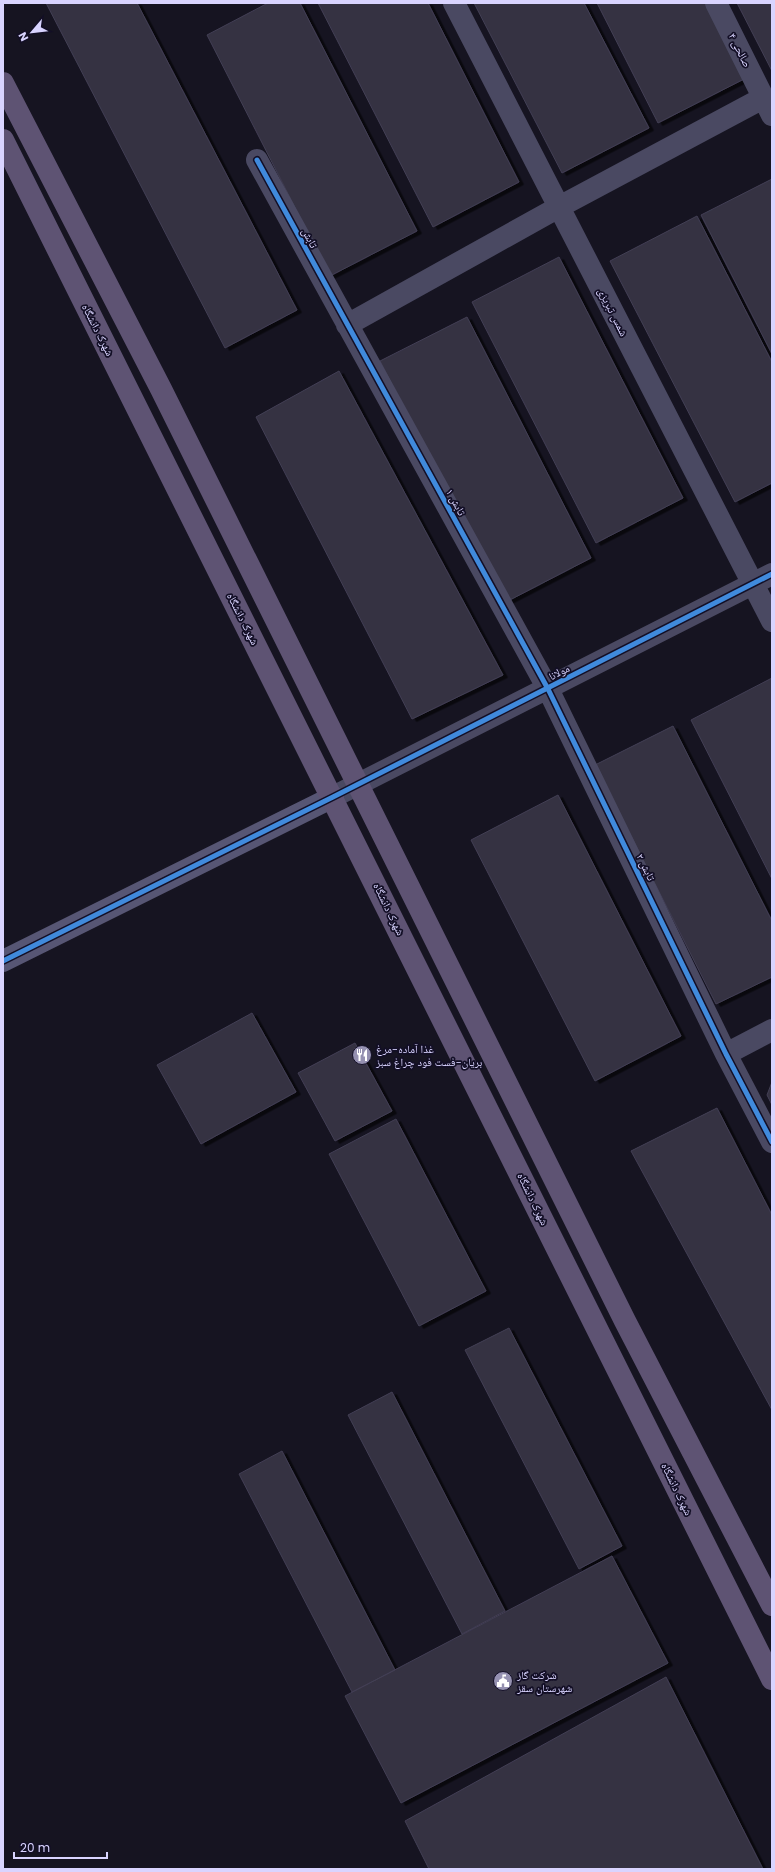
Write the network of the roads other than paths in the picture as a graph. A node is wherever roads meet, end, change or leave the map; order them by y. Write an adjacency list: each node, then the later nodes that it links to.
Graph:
1 (454, 3): 7 (street, شمس تبریزی)
2 (716, 3): 4 (street, صالحی ۴)
3 (3, 83): 13 (main road)
4 (768, 106): 7 (street)
5 (3, 140): 14 (main road, شهرک دانشگاه)
6 (257, 160): 8 (street, تابش)
7 (559, 207): 8 (street); 10 (street, شمس تبریزی)
8 (346, 325): 12 (street, تابش ۱)
9 (772, 574): 10 (street, مولانا)
10 (753, 584): 11 (street, شمس تبریزی); 12 (street, مولانا)
11 (772, 621)
12 (548, 689): 13 (street, مولانا); 17 (street, تابش ۲)
13 (359, 783): 14 (street, مولانا); 19 (main road)
14 (333, 797): 15 (street); 20 (main road, شهرک دانشگاه)
15 (3, 961)
16 (772, 1030): 17 (street)
17 (726, 1054): 18 (street, تابش ۲)
18 (772, 1142)
19 (772, 1605)
20 (772, 1679)

